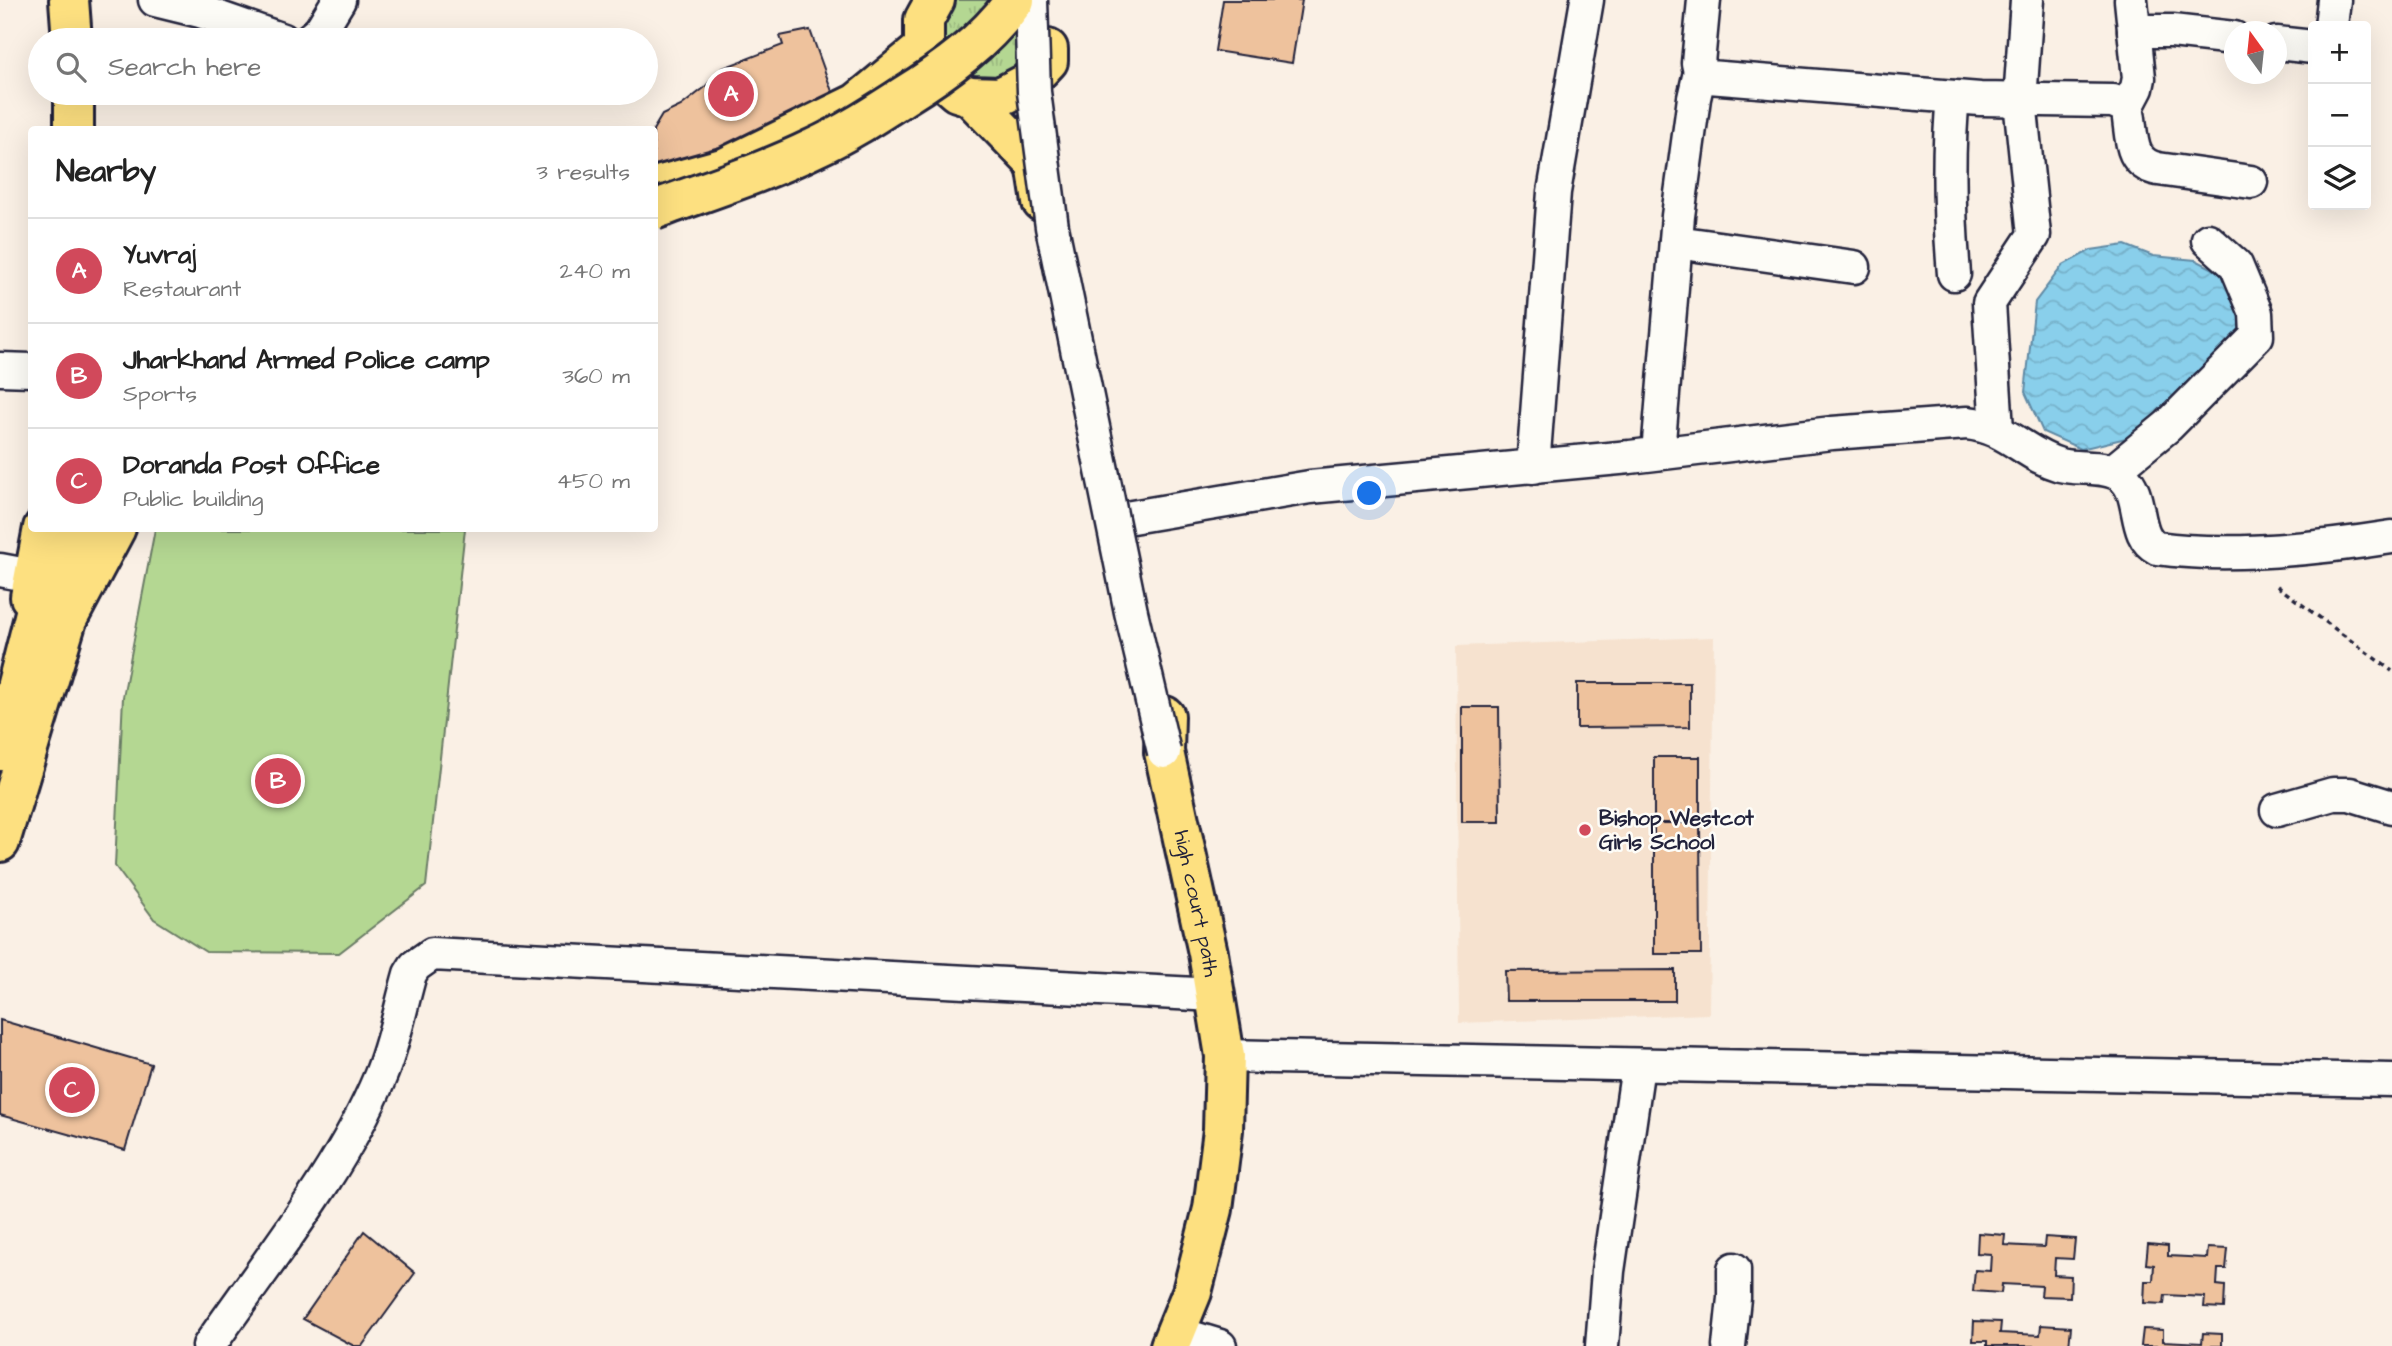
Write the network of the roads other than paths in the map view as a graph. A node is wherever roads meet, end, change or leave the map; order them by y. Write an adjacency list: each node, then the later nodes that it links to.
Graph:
1 (69, 0): 13 (main road)
2 (155, 0): 14 (street)
3 (339, 0): 15 (street)
4 (935, 0): 20 (main road)
5 (991, 0): 30 (main road)
6 (1015, 0): 31 (main road, bridge)
7 (1587, 0): 41 (street)
8 (1704, 0): 21 (street)
9 (2028, 0): 24 (street)
10 (2334, 0): 12 (street)
11 (2132, 15): 17 (street); 26 (street)
12 (2332, 21)
13 (71, 28)
14 (249, 28)
15 (322, 28)
16 (1042, 31): 22 (main road); 43 (main road); 53 (street, bridge)
17 (2224, 37)
18 (2287, 44): 19 (street)
19 (2308, 46)
20 (924, 48): 22 (main road); 29 (main road)
21 (1700, 72): 23 (street); 34 (street)
22 (963, 94): 32 (main road); 53 (main road)
23 (1953, 97): 24 (street); 36 (street)
24 (2020, 101): 26 (street); 39 (street)
25 (74, 105): 27 (main road)
26 (2127, 107): 28 (street)
27 (74, 126)
28 (2251, 182)
29 (658, 186)
30 (658, 196)
31 (658, 208)
32 (658, 218)
33 (2208, 240): 42 (street)
34 (1676, 242): 35 (street); 40 (street)
35 (1854, 267)
36 (1954, 274)
37 (0, 369): 38 (street)
38 (28, 370)
39 (1997, 430): 40 (street); 42 (street)
40 (1658, 453): 41 (street)
41 (1534, 467): 43 (street)
42 (2113, 471): 49 (street)
43 (1126, 518): 53 (main road)
44 (41, 532): 50 (main road)
45 (78, 532): 51 (main road)
46 (87, 532): 54 (main road)
47 (103, 532): 57 (main road)
48 (114, 532): 58 (main road)
49 (2392, 537)
50 (16, 573): 51 (main road)
51 (19, 678): 52 (main road)
52 (0, 751)
53 (1164, 752): 59 (main road, high court path)
54 (0, 777)
55 (2392, 807): 56 (street)
56 (2277, 810)
57 (0, 822)
58 (0, 842)
59 (1215, 995): 60 (main road, high court path); 65 (street)
60 (1225, 1056): 61 (street); 64 (main road, high court path)
61 (1638, 1066): 62 (street); 67 (street)
62 (2392, 1080)
63 (1734, 1269): 68 (street)
64 (1174, 1339): 66 (street)
65 (209, 1346)
66 (1220, 1346)
67 (1602, 1346)
68 (1729, 1346)

